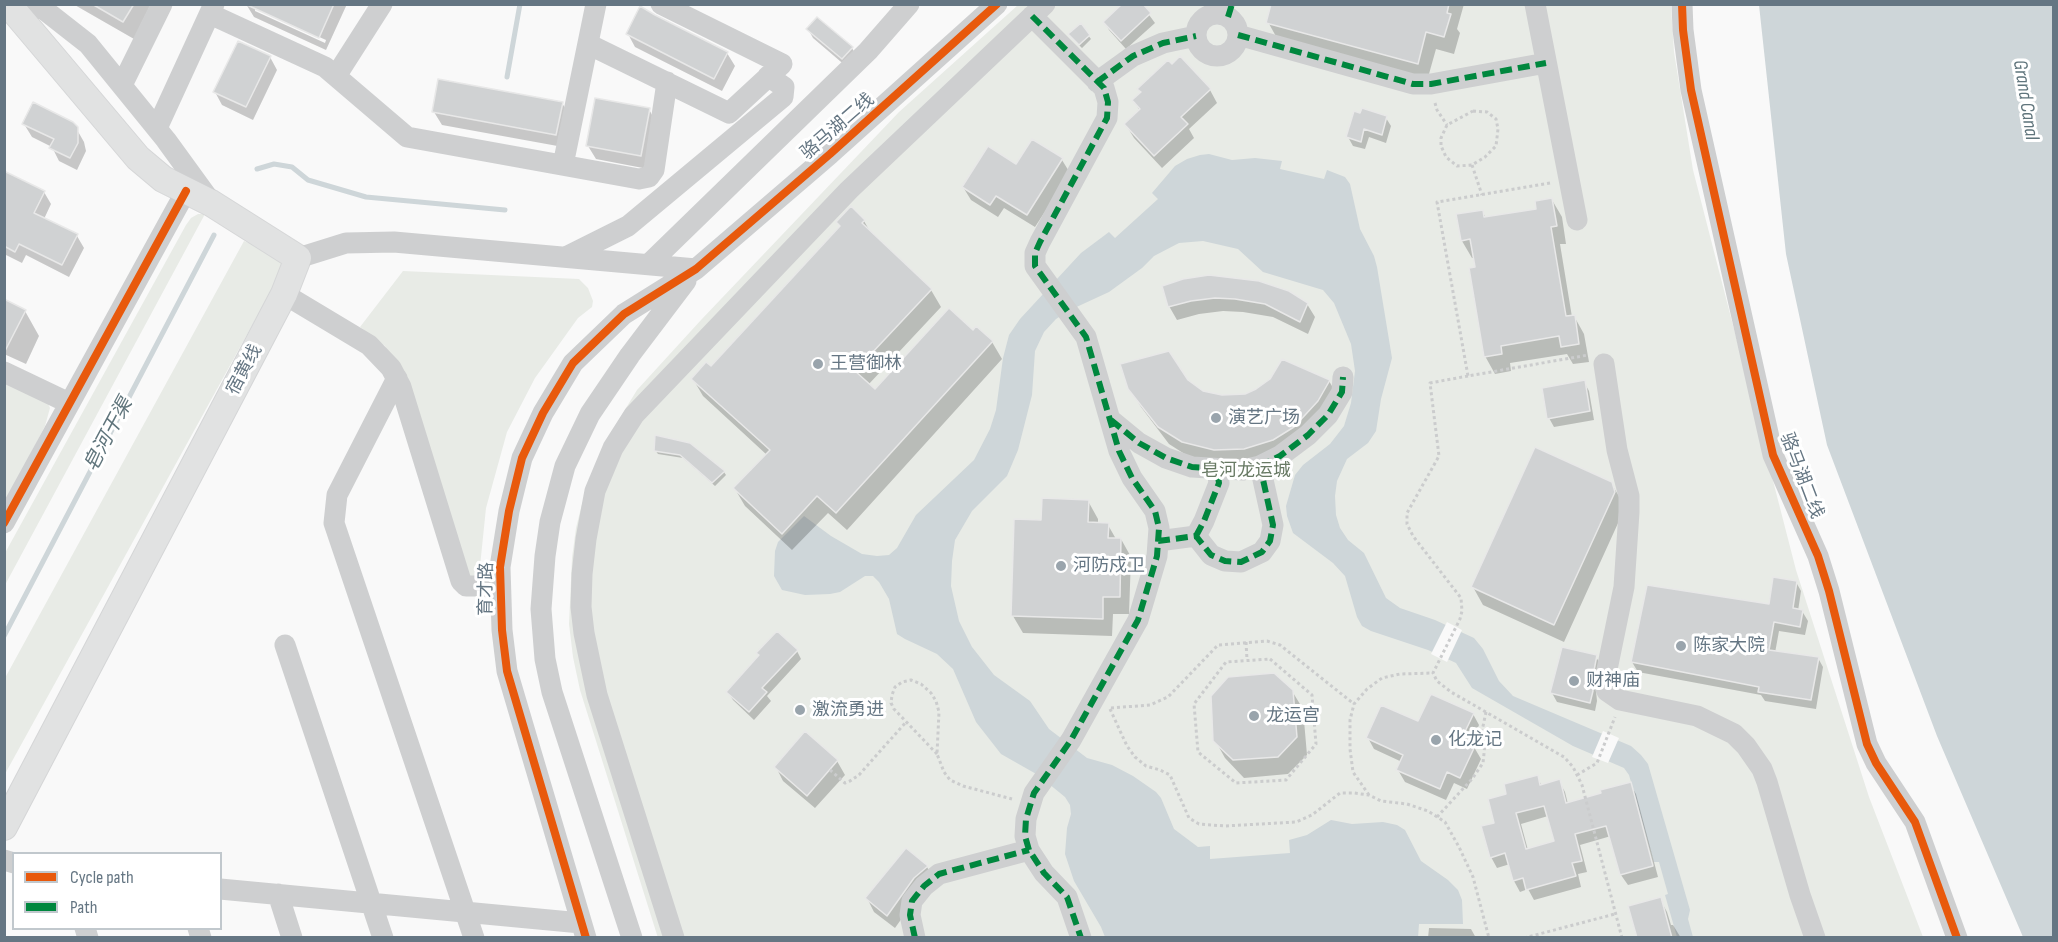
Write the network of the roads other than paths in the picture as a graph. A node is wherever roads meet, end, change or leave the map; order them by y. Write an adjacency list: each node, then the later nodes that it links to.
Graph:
1 (162, 4): 20 (street)
2 (382, 4): 16 (street)
3 (596, 4): 14 (street)
4 (661, 4): 17 (street)
5 (909, 4): 28 (street)
6 (997, 4): 29 (street, 骆马湖二线)
7 (1535, 4): 15 (street)
8 (1682, 4): 59 (street, 骆马湖二线)
9 (9, 8): 20 (street); 23 (main road)
10 (212, 9): 16 (street); 21 (street)
11 (1039, 10): 19 (street); 55 (street)
12 (1233, 19): 13 (street); 13 (street); 15 (street)
13 (1196, 36): 19 (street)
14 (588, 44): 18 (street); 22 (street)
15 (1546, 63): 25 (street)
16 (336, 76): 22 (street)
17 (768, 76): 18 (street); 26 (street)
18 (667, 82): 22 (street)
19 (1097, 82): 36 (street)
20 (122, 86): 21 (street)
21 (157, 128): 24 (street)
22 (563, 165)
23 (186, 191): 24 (main road); 35 (street)
24 (211, 202): 27 (main road)
25 (1577, 220)
26 (565, 257): 27 (street); 28 (street)
27 (298, 258): 30 (main road, 宿黄线)
28 (649, 264): 29 (street)
29 (696, 268): 42 (street, 育才路); 54 (street)
30 (284, 294): 34 (street); 44 (main road, 宿黄线)
31 (1604, 364): 58 (street)
32 (4, 372): 35 (street)
33 (1343, 377): 37 (street)
34 (397, 378): 42 (street); 49 (street)
35 (69, 403): 39 (street)
36 (1111, 420): 38 (street); 41 (street)
37 (1260, 466): 38 (street); 40 (street)
38 (1217, 470): 40 (street)
39 (4, 523)
40 (1196, 536): 41 (street)
41 (1158, 541): 45 (street)
42 (500, 586): 50 (street, 育才路)
43 (285, 645): 48 (street)
44 (4, 827)
45 (1029, 850): 56 (street); 57 (street)
46 (222, 889): 47 (street)
47 (278, 894): 48 (street); 51 (street)
48 (372, 902): 49 (street); 52 (street)
49 (465, 910): 50 (street); 53 (street)
50 (583, 930)
51 (291, 938)
52 (383, 938)
53 (474, 938)
54 (632, 938)
55 (674, 938)
56 (915, 938)
57 (1081, 938)
58 (1815, 938)
59 (1957, 938)

